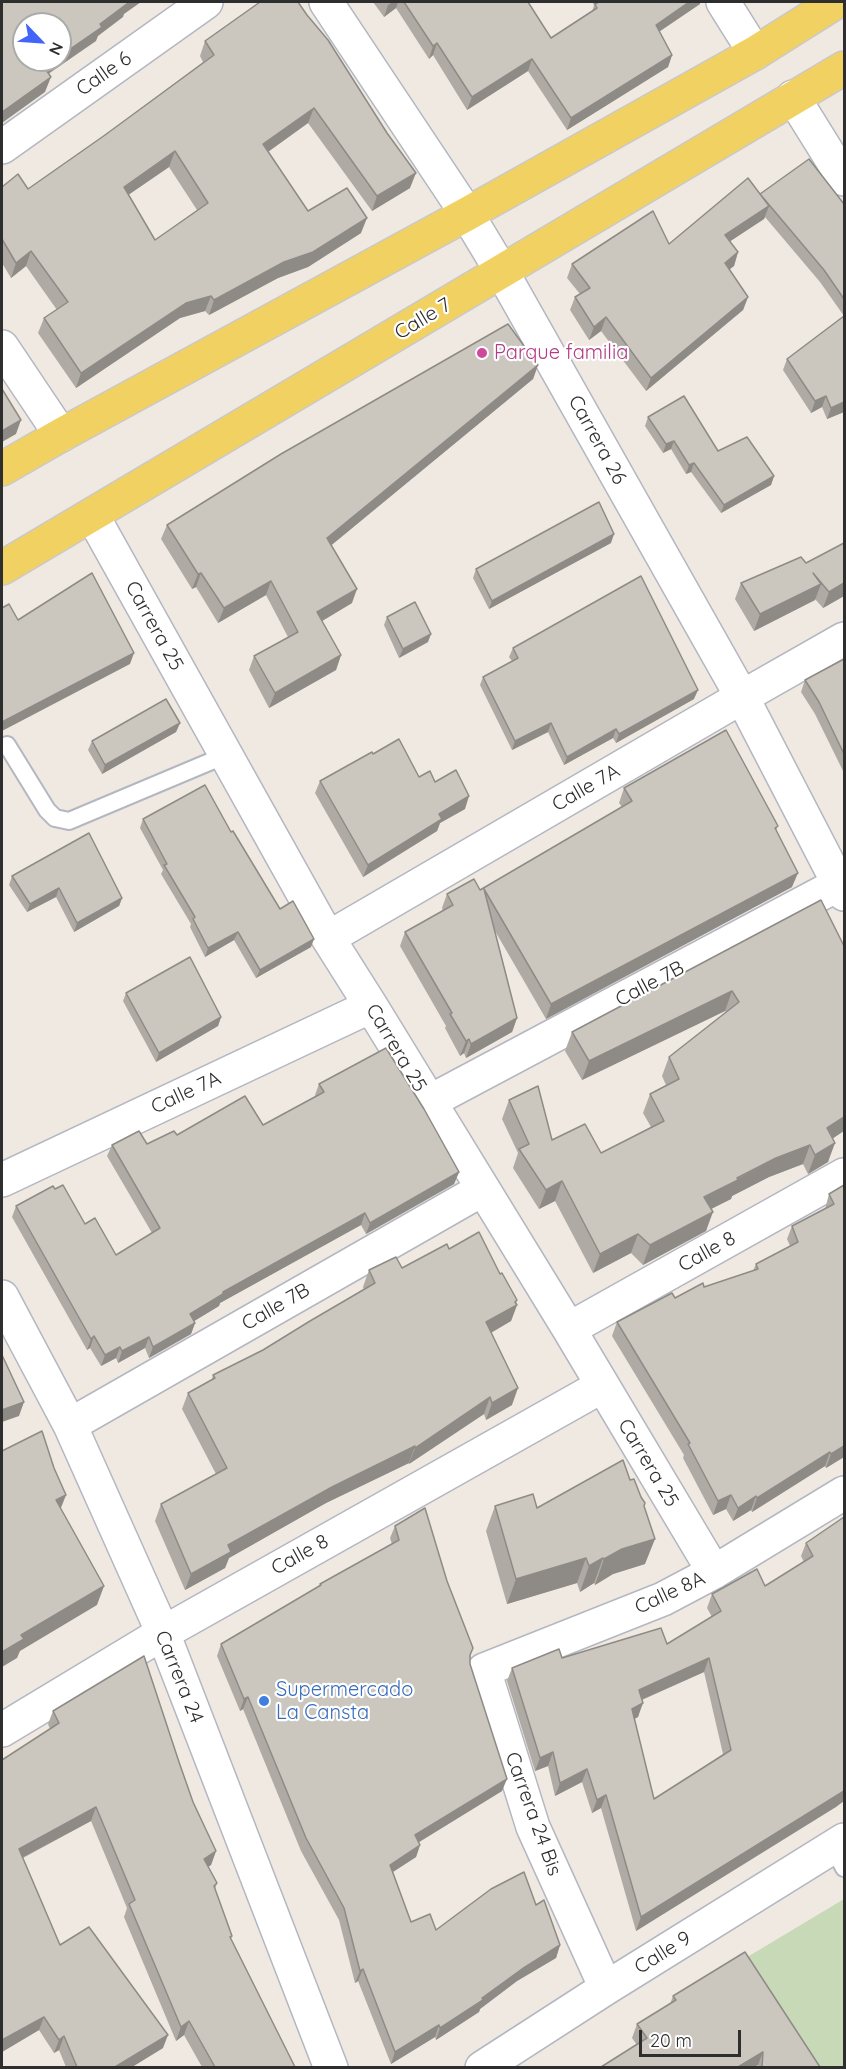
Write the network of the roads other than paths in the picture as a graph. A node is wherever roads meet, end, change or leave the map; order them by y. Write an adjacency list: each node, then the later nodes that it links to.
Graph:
1 (206, 2): 8 (street, Calle 6)
2 (326, 2): 10 (street, Carrera 26)
3 (723, 2): 5 (street)
4 (836, 2): 5 (main road)
5 (755, 52): 10 (main road)
6 (844, 68): 7 (main road, Calle 7)
7 (794, 97): 9 (street); 11 (main road, Calle 7)
8 (2, 147)
9 (844, 179)
10 (467, 214): 11 (street, Carrera 26); 13 (main road)
11 (502, 272): 15 (main road, Calle 7); 18 (street, Carrera 26)
12 (2, 347): 13 (street)
13 (61, 435): 14 (main road)
14 (2, 469)
15 (92, 515): 16 (main road, Calle 7); 20 (street, Carrera 25)
16 (2, 568)
17 (844, 639): 18 (street, Calle 7A)
18 (742, 697): 21 (street, Carrera 26); 22 (street, Calle 7A)
19 (7, 745): 20 (lane)
20 (226, 755): 22 (street, Carrera 25)
21 (842, 889): 24 (street, Calle 7B)
22 (328, 938): 23 (street, Carrera 25)
23 (372, 1006): 24 (street, Carrera 25); 26 (street, Calle 7A)
24 (429, 1101): 27 (street, Carrera 25)
25 (844, 1175): 29 (street, Calle 8)
26 (2, 1180)
27 (483, 1189): 29 (street, Carrera 25); 31 (street, Calle 7B)
28 (2, 1297): 31 (street, Carrera 24)
29 (569, 1329): 30 (street, Carrera 25)
30 (602, 1386): 33 (street, Carrera 25); 34 (street, Calle 8)
31 (70, 1425): 34 (street, Carrera 24)
32 (844, 1493): 33 (street, Calle 8A)
33 (714, 1572): 35 (street, Calle 8A)
34 (163, 1633): 36 (street, Calle 8); 39 (street, Carrera 24)
35 (484, 1670): 38 (street, Carrera 24 Bis)
36 (2, 1730)
37 (841, 1852): 38 (street, Calle 9)
38 (606, 1988): 40 (street, Calle 9)
39 (331, 2067)
40 (482, 2067)

